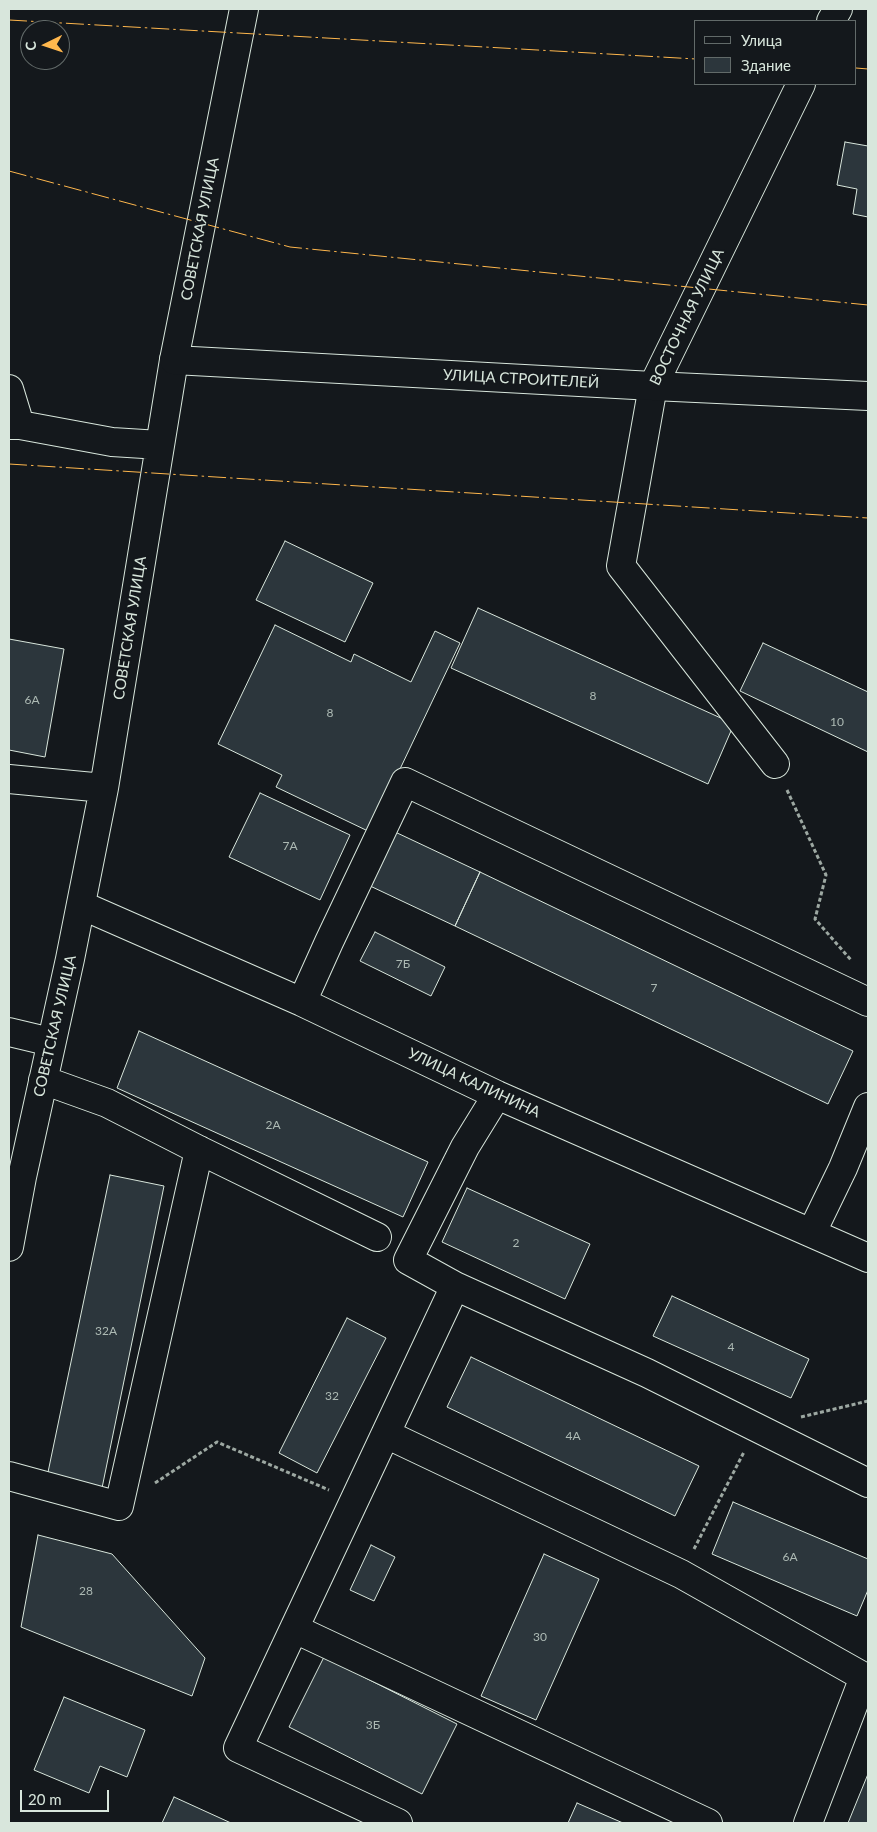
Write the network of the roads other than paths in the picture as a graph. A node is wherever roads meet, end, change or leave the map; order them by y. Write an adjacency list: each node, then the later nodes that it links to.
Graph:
1 (244, 9): 5 (street, СОВЕТСКАЯ УЛИЦА)
2 (838, 9): 3 (street)
3 (832, 20)
4 (801, 85): 6 (street, ВОСТОЧНАЯ УЛИЦА)
5 (174, 360): 6 (street, УЛИЦА СТРОИТЕЛЕЙ); 10 (street, СОВЕТСКАЯ УЛИЦА)
6 (653, 386): 8 (street, УЛИЦА СТРОИТЕЛЕЙ); 11 (street, ВОСТОЧНАЯ УЛИЦА)
7 (9, 389): 9 (street)
8 (868, 396)
9 (14, 425): 10 (street)
10 (160, 445): 13 (street, СОВЕТСКАЯ УЛИЦА)
11 (775, 764)
12 (9, 779): 13 (street)
13 (104, 788): 14 (street, СОВЕТСКАЯ УЛИЦА)
14 (81, 906): 15 (street, УЛИЦА КАЛИНИНА); 18 (street, СОВЕТСКАЯ УЛИЦА)
15 (302, 1002): 16 (street); 20 (street, УЛИЦА КАЛИНИНА)
16 (868, 1002)
17 (9, 1032): 18 (street)
18 (51, 1042): 19 (street, СОВЕТСКАЯ УЛИЦА)
19 (42, 1080): 22 (street); 23 (street, СОВЕТСКАЯ УЛИЦА)
20 (497, 1095): 24 (street, УЛИЦА КАЛИНИНА); 28 (street)
21 (868, 1107): 24 (street)
22 (199, 1150): 25 (street); 30 (street)
23 (15, 1176): 26 (street, СОВЕТСКАЯ УЛИЦА)
24 (812, 1232): 27 (street, УЛИЦА КАЛИНИНА)
25 (377, 1237)
26 (9, 1246)
27 (868, 1258)
28 (455, 1286): 29 (street); 31 (street)
29 (386, 1434): 32 (street); 35 (street)
30 (9, 1476)
31 (868, 1483)
32 (295, 1628): 33 (street); 34 (street)
33 (398, 1823)
34 (708, 1823)
35 (808, 1823)

